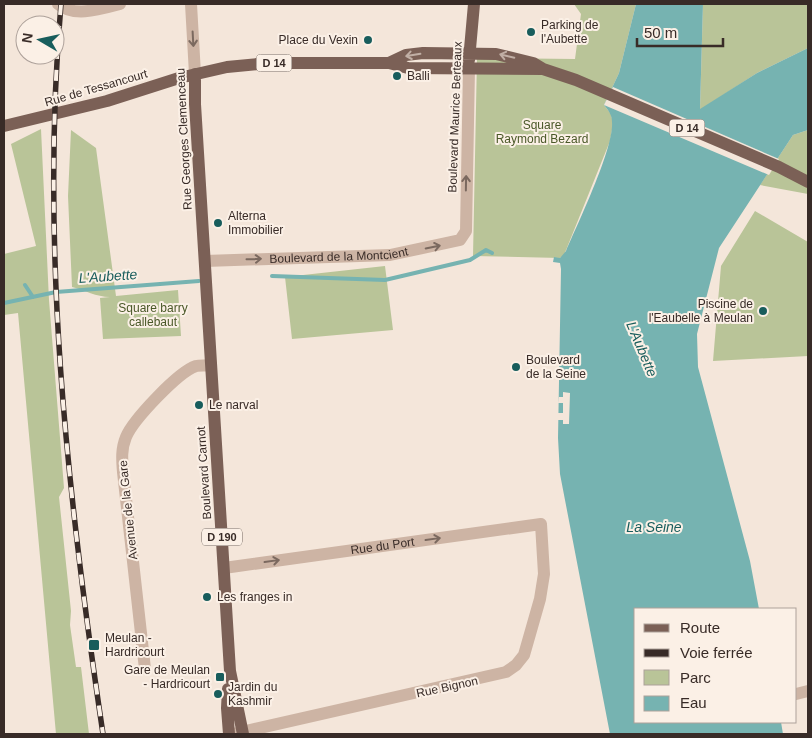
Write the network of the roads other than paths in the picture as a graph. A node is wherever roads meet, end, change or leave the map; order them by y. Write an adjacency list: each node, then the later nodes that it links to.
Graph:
1 (120, 4): 4 (street)
2 (191, 4): 9 (street, Rue Georges Clemenceau / D 190, one-way to 9)
3 (474, 4): 5 (main road, Boulevard Maurice Berteaux)
4 (61, 7)
5 (470, 52): 6 (main road, D 14, one-way to 6); 7 (main road, Boulevard Maurice Berteaux); 8 (main road, D 14, one-way to 5)
6 (389, 63): 7 (main road, D 14); 9 (main road, D 14)
7 (469, 68): 8 (main road, D 14); 14 (street, Boulevard Maurice Berteaux, one-way to 7)
8 (543, 70): 11 (main road, D 14)
9 (195, 74): 10 (main road, Rue de Tessancourt / D 14); 15 (main road, Rue Georges Clemenceau / D 190)
10 (4, 126)
11 (779, 167): 12 (main road, D 14); 13 (main road, D 14)
12 (808, 173)
13 (808, 182)
14 (466, 232): 15 (street, Boulevard de la Montcient, one-way to 14)
15 (205, 267): 16 (main road, Boulevard Carnot / D 190)
16 (211, 366): 18 (main road, Boulevard Carnot / D 190); 19 (street, Avenue de la Gare)
17 (541, 524): 18 (street, Rue du Port, one-way to 17); 20 (street, Rue Bignon)
18 (224, 568): 20 (main road, Boulevard Carnot / D 190)
19 (146, 669)
20 (237, 734)

